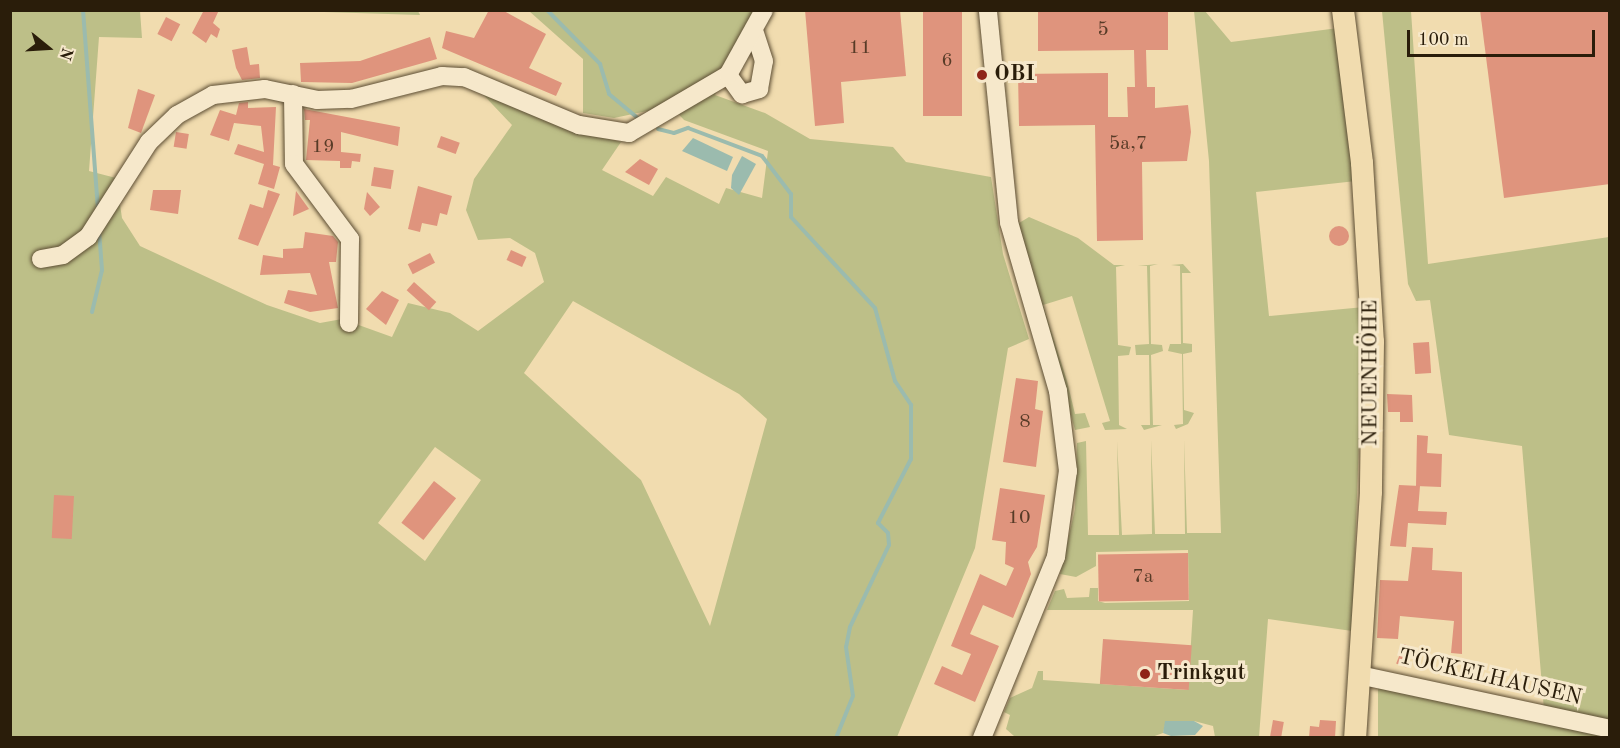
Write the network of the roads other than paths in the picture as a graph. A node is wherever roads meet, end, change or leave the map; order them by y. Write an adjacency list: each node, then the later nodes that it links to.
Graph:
1 (764, 10): 4 (street)
2 (988, 10): 11 (street)
3 (1343, 10): 9 (main road, NEUENHÖHE)
4 (755, 33): 5 (street); 5 (street)
5 (728, 75): 6 (street)
6 (292, 94): 7 (street); 8 (street)
7 (41, 259)
8 (349, 323)
9 (1359, 675): 10 (street, TÖCKELHAUSEN); 12 (main road, NEUENHÖHE)
10 (1610, 729)
11 (982, 738)
12 (1355, 738)

